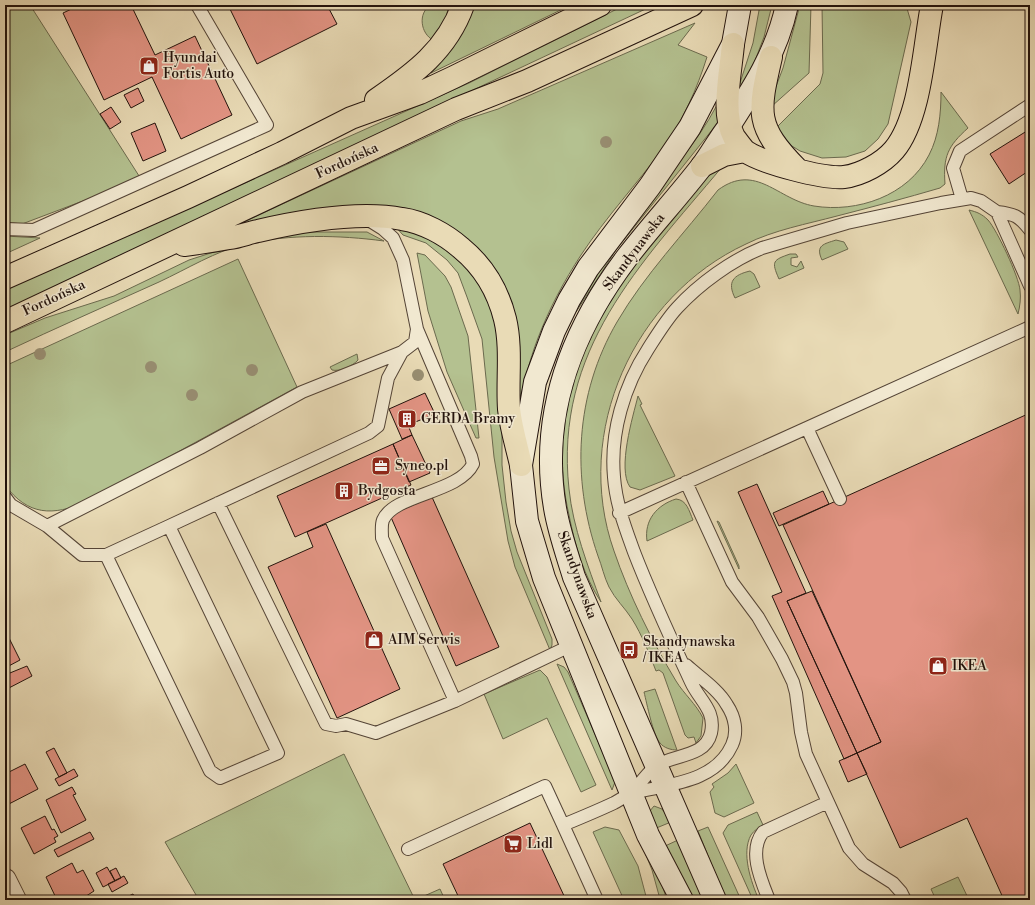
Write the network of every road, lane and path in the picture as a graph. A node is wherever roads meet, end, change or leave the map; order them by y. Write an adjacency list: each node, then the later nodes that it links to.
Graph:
1 (197, 5): 21 (lane)
2 (463, 5): 13 (main road)
3 (600, 5): 13 (main road)
4 (692, 5): 23 (main road, Fordońska)
5 (740, 5): 10 (street, Skandynawska)
6 (787, 5): 11 (street, Skandynawska)
7 (916, 5): 9 (main road)
8 (932, 5): 9 (main road)
9 (926, 33): 17 (main road)
10 (733, 44): 14 (main road); 31 (street, Skandynawska)
11 (771, 57): 14 (street, Skandynawska); 17 (main road)
12 (1030, 105): 18 (lane)
13 (351, 118): 24 (main road)
14 (730, 124): 15 (main road); 16 (street, Skandynawska)
15 (745, 151): 16 (main road); 17 (main road)
16 (702, 166): 43 (street, Skandynawska)
17 (797, 169)
18 (962, 199): 19 (lane); 36 (lane)
19 (997, 212): 22 (lane); 25 (lane)
20 (364, 217): 23 (main road); 28 (lane); 31 (main road)
21 (5, 229)
22 (1030, 230)
23 (159, 249): 26 (main road, Fordońska)
24 (5, 278)
25 (1030, 286)
26 (5, 322)
27 (1030, 327): 30 (lane)
28 (417, 329): 29 (lane); 42 (lane)
29 (402, 352): 35 (lane); 37 (lane)
30 (807, 428): 32 (lane); 34 (lane)
31 (521, 465): 40 (street, Skandynawska)
32 (686, 482): 36 (lane); 46 (lane)
33 (5, 497): 37 (lane)
34 (840, 499)
35 (218, 504): 38 (lane); 42 (lane)
36 (619, 513): 41 (lane)
37 (47, 526): 39 (lane)
38 (169, 526): 39 (lane); 39 (lane)
39 (106, 555)
40 (572, 645): 42 (lane); 45 (street, Skandynawska)
41 (680, 660): 43 (lane); 44 (lane)
42 (454, 701)
43 (656, 766): 44 (street, Skandynawska); 45 (lane)
44 (667, 787): 45 (lane); 53 (street, Skandynawska)
45 (631, 794): 47 (lane); 52 (street, Skandynawska)
46 (828, 802): 54 (lane); 55 (lane)
47 (563, 825): 48 (lane); 51 (lane)
48 (408, 849)
49 (5, 880): 50 (street)
50 (15, 900)
51 (597, 900)
52 (682, 900)
53 (715, 900)
54 (769, 900)
55 (905, 900)

